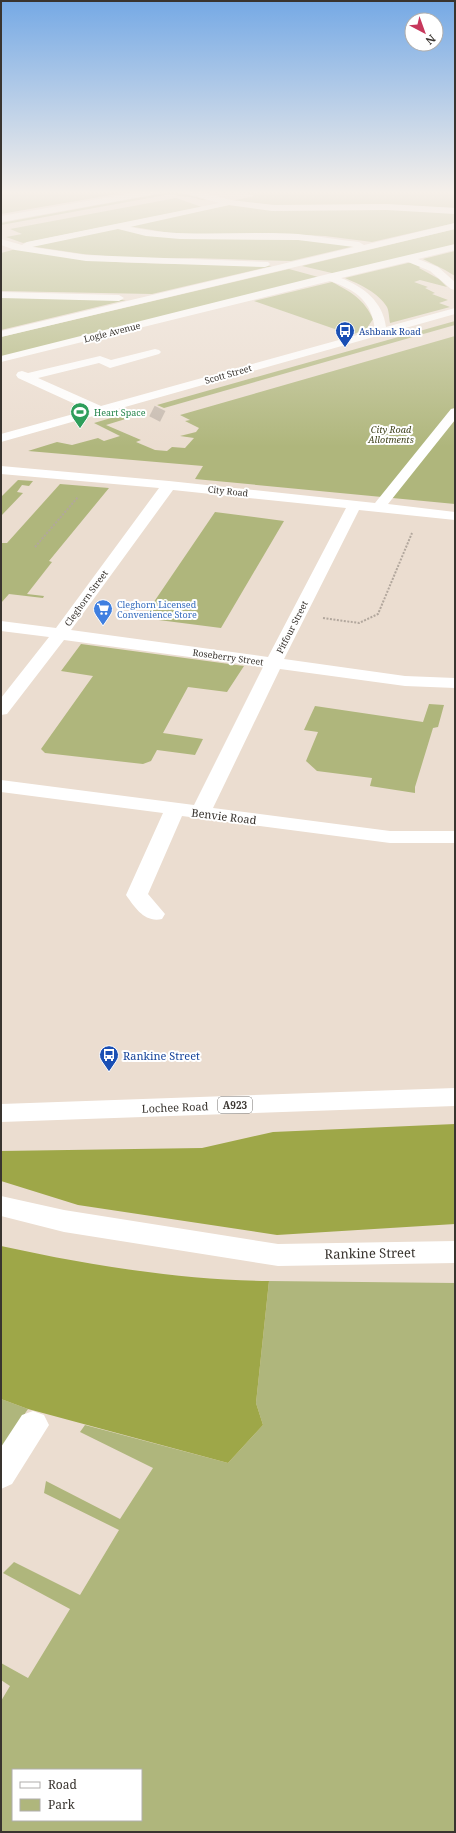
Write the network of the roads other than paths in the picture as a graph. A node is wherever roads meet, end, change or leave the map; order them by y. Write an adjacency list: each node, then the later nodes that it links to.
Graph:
1 (243, 277): 8 (street)
2 (327, 277): 5 (street)
3 (338, 277): 5 (street, Logie Avenue)
4 (443, 277): 6 (street)
5 (332, 278): 10 (street); 13 (street, Logie Avenue)
6 (455, 287)
7 (1, 295): 8 (street)
8 (146, 299): 11 (street)
9 (455, 311): 10 (street, Scott Street)
10 (381, 332): 15 (street, Scott Street)
11 (1, 334)
12 (155, 352): 14 (street)
13 (2, 365): 14 (street)
14 (28, 377): 17 (street)
15 (130, 402): 16 (street); 17 (street, Scott Street)
16 (146, 409)
17 (99, 410): 19 (street, Scott Street)
18 (455, 412): 23 (street)
19 (1, 438)
20 (1, 470): 21 (street, City Road)
21 (169, 485): 22 (street, City Road); 26 (street, Cleghorn Street)
22 (354, 506): 23 (street, City Road); 27 (street, Pitfour Street)
23 (378, 508): 24 (street, City Road)
24 (455, 516)
25 (1, 626): 26 (street, Roseberry Street)
26 (60, 634): 27 (street, Roseberry Street); 29 (street, Cleghorn Street)
27 (274, 663): 28 (street, Roseberry Street); 32 (street, Pitfour Street)
28 (455, 684)
29 (1, 710)
30 (1, 786): 31 (street, Benvie Road)
31 (174, 810): 32 (street, Benvie Road); 34 (street)
32 (200, 813): 33 (street, Benvie Road)
33 (452, 839)
34 (154, 914)
35 (455, 1097): 36 (street, Lochee Road / A923)
36 (6, 1112)
37 (1, 1206): 38 (street, Rankine Street)
38 (455, 1252)
39 (33, 1425): 40 (street)
40 (1, 1474)

